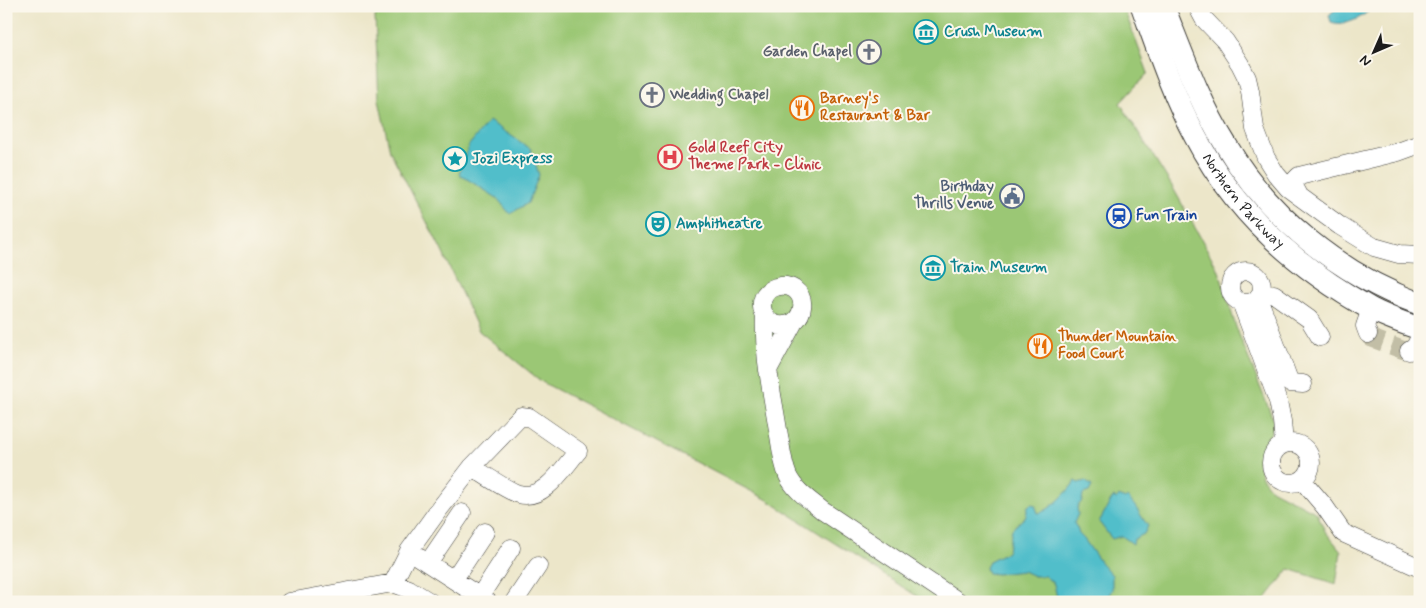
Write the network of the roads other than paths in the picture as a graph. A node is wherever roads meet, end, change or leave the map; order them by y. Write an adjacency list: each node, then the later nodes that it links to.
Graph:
1 (1142, 6): 10 (main road, Northern Parkway)
2 (1163, 6): 9 (main road, Northern Parkway)
3 (1197, 6): 5 (lane)
4 (1420, 144): 5 (lane)
5 (1300, 196): 6 (lane)
6 (1420, 255)
7 (1266, 296): 8 (lane); 8 (lane); 14 (lane); 17 (lane)
8 (1241, 302): 17 (lane)
9 (1420, 304)
10 (1371, 309): 13 (lane); 15 (main road, Northern Parkway)
11 (764, 315): 12 (lane); 12 (lane); 16 (lane)
12 (794, 322): 16 (lane)
13 (1368, 334)
14 (1320, 337)
15 (1417, 344)
16 (768, 370): 34 (lane)
17 (1278, 401): 18 (lane)
18 (1284, 444): 20 (lane); 20 (lane)
19 (472, 467): 19 (lane); 24 (lane)
20 (1302, 480): 27 (lane)
21 (462, 513): 25 (lane)
22 (485, 532): 28 (lane)
23 (511, 548): 30 (lane)
24 (409, 552): 25 (lane); 29 (lane)
25 (428, 563): 28 (lane)
26 (538, 566): 33 (lane)
27 (1420, 568)
28 (454, 579): 30 (lane)
29 (393, 583): 31 (lane); 32 (lane)
30 (484, 599)
31 (289, 602)
32 (430, 602)
33 (514, 602)
34 (959, 602)

